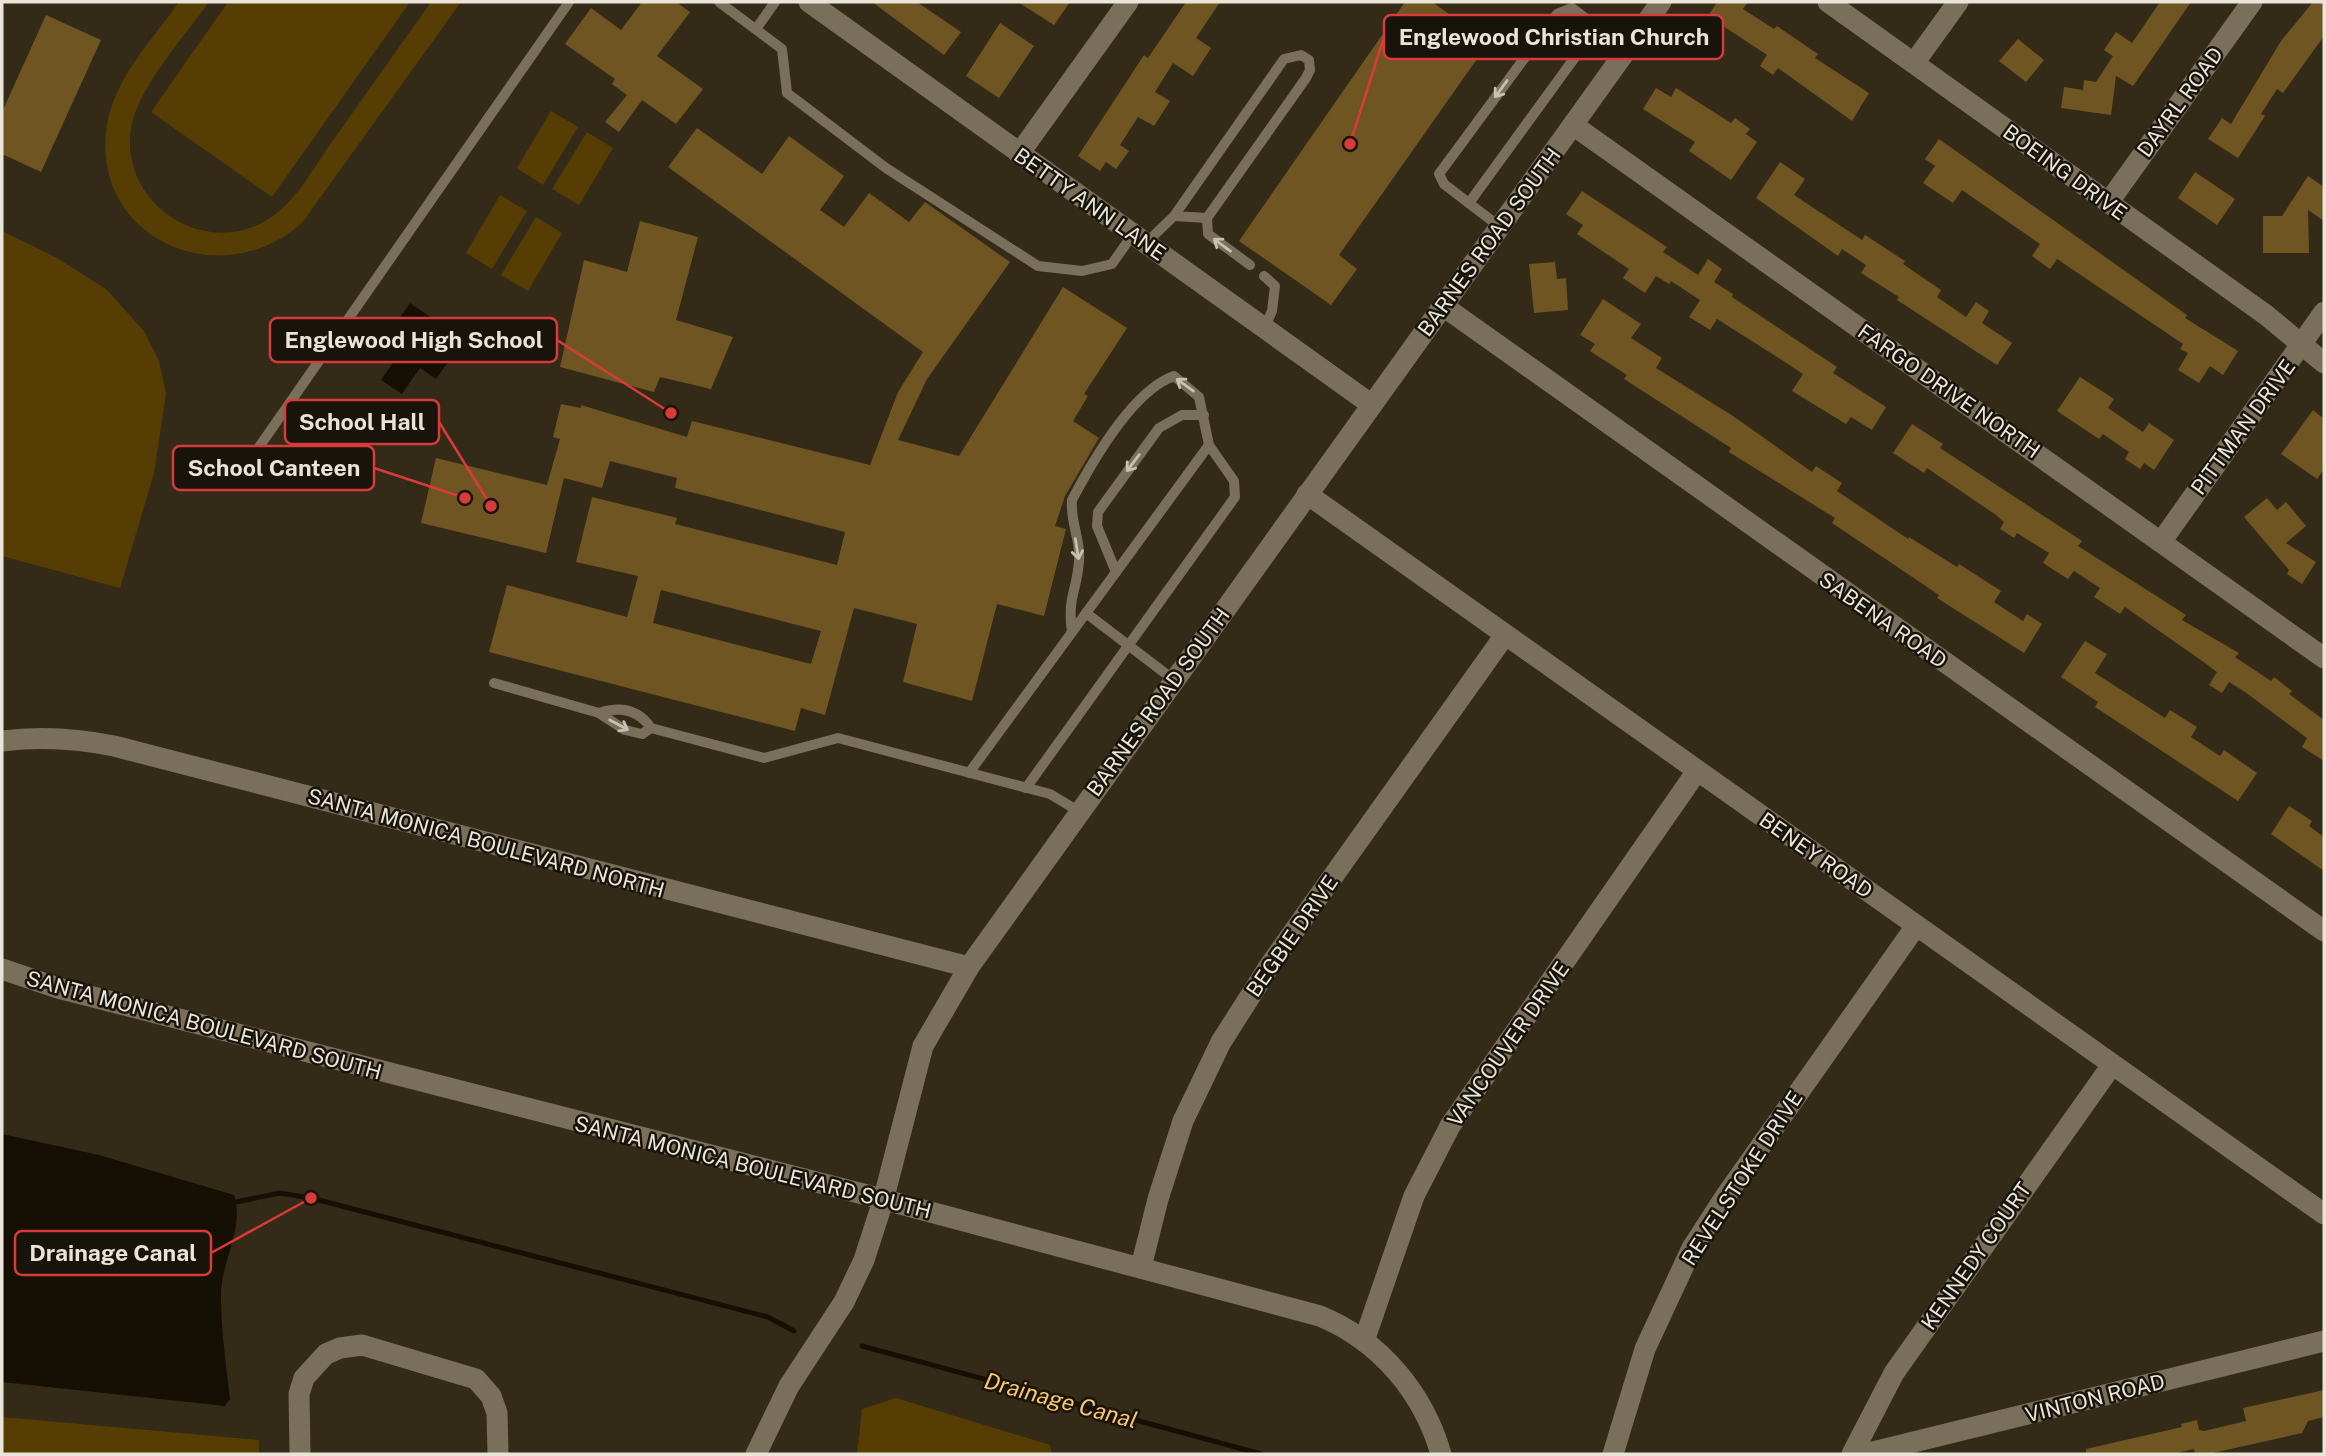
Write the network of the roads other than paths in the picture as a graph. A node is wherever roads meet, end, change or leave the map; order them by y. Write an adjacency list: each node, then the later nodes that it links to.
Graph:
1 (569, 2): 32 (lane)
2 (719, 2): 11 (lane)
3 (775, 2): 11 (lane)
4 (809, 2): 15 (street, BETTY ANN LANE)
5 (1128, 2): 15 (street)
6 (1661, 2): 12 (street, BARNES ROAD SOUTH)
7 (1828, 2): 13 (street, BOEING DRIVE)
8 (1958, 2): 13 (street)
9 (2252, 2): 17 (street, DAYRL ROAD)
10 (1597, 27): 12 (lane); 16 (lane); 16 (lane, one-way to 16)
11 (756, 29): 21 (lane)
12 (1627, 49): 14 (street, BARNES ROAD SOUTH)
13 (1914, 63): 17 (street, BOEING DRIVE)
14 (1573, 125): 20 (street, BARNES ROAD SOUTH); 34 (street, FARGO DRIVE NORTH)
15 (1019, 154): 21 (street, BETTY ANN LANE)
16 (1469, 203): 20 (lane)
17 (2108, 203): 27 (street, BOEING DRIVE)
18 (1174, 216): 19 (lane); 19 (lane); 21 (lane)
19 (1207, 218): 22 (lane, one-way to 19)
20 (1500, 227): 24 (street, BARNES ROAD SOUTH)
21 (1140, 239): 26 (street, BETTY ANN LANE)
22 (1250, 265)
23 (1264, 276): 26 (lane)
24 (1443, 306): 29 (street, BARNES ROAD SOUTH); 51 (street, SABENA ROAD)
25 (2324, 312): 27 (street, PITTMAN DRIVE)
26 (1264, 329): 29 (street, BETTY ANN LANE)
27 (2302, 344): 28 (street, BOEING DRIVE); 34 (street, PITTMAN DRIVE)
28 (2324, 363)
29 (1372, 405): 33 (street, BARNES ROAD SOUTH)
30 (1204, 415): 31 (lane); 35 (lane, one-way to 35); 37 (lane, one-way to 37)
31 (1209, 446): 35 (lane); 39 (lane)
32 (250, 460)
33 (1307, 494): 38 (street, BENEY ROAD); 41 (street, BARNES ROAD SOUTH)
34 (2161, 542): 40 (street, FARGO DRIVE NORTH)
35 (1116, 572): 36 (lane)
36 (1086, 613): 37 (lane); 39 (lane)
37 (1072, 632): 47 (lane)
38 (1505, 635): 46 (street, BENEY ROAD); 57 (street, BEGBIE DRIVE)
39 (1128, 646): 41 (lane); 48 (lane)
40 (2324, 658)
41 (1174, 680): 49 (street, BARNES ROAD SOUTH)
42 (494, 682): 43 (lane)
43 (598, 713): 44 (lane, one-way to 44); 44 (lane)
44 (651, 728): 47 (lane)
45 (2, 741): 52 (street, SANTA MONICA BOULEVARD NORTH)
46 (1697, 771): 50 (street, BENEY ROAD); 58 (street, VANCOUVER DRIVE)
47 (969, 773): 48 (lane)
48 (1026, 788): 49 (lane)
49 (1080, 812): 52 (street, BARNES ROAD SOUTH)
50 (1916, 926): 54 (street, BENEY ROAD); 64 (street, REVELSTOKE DRIVE)
51 (2324, 931)
52 (969, 967): 55 (street, BARNES ROAD SOUTH)
53 (2, 969): 55 (street, SANTA MONICA BOULEVARD SOUTH)
54 (2112, 1065): 56 (street, BENEY ROAD); 65 (street, KENNEDY COURT)
55 (883, 1200): 57 (street, SANTA MONICA BOULEVARD SOUTH); 62 (street, BARNES ROAD SOUTH)
56 (2324, 1214)
57 (1141, 1267): 58 (street, SANTA MONICA BOULEVARD SOUTH)
58 (1364, 1341): 63 (street, SANTA MONICA BOULEVARD SOUTH)
59 (2324, 1341): 66 (street, VINTON ROAD)
60 (300, 1454): 61 (street)
61 (498, 1454)
62 (756, 1454)
63 (1441, 1454)
64 (1613, 1454)
65 (1852, 1454)
66 (1865, 1454)

